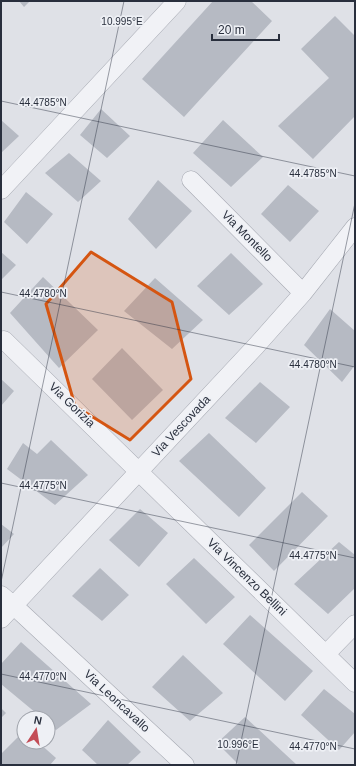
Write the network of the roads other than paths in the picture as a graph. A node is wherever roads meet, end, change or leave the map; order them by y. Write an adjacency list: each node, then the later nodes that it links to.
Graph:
1 (177, 1): 3 (street)
2 (191, 180): 5 (street, Via Montello)
3 (1, 190)
4 (355, 227): 5 (street, Via Vescovada)
5 (303, 293): 7 (street, Via Vescovada)
6 (4, 340): 7 (street, Via Gorizia)
7 (139, 471): 8 (street, Via Vescovada); 11 (street, Via Vincenzo Bellini)
8 (7, 600): 9 (street, Via Vescovada); 13 (street, Via Leoncavallo)
9 (1, 619)
10 (355, 624): 11 (street)
11 (326, 654): 12 (street, Via Vincenzo Bellini)
12 (355, 683)
13 (185, 765)

